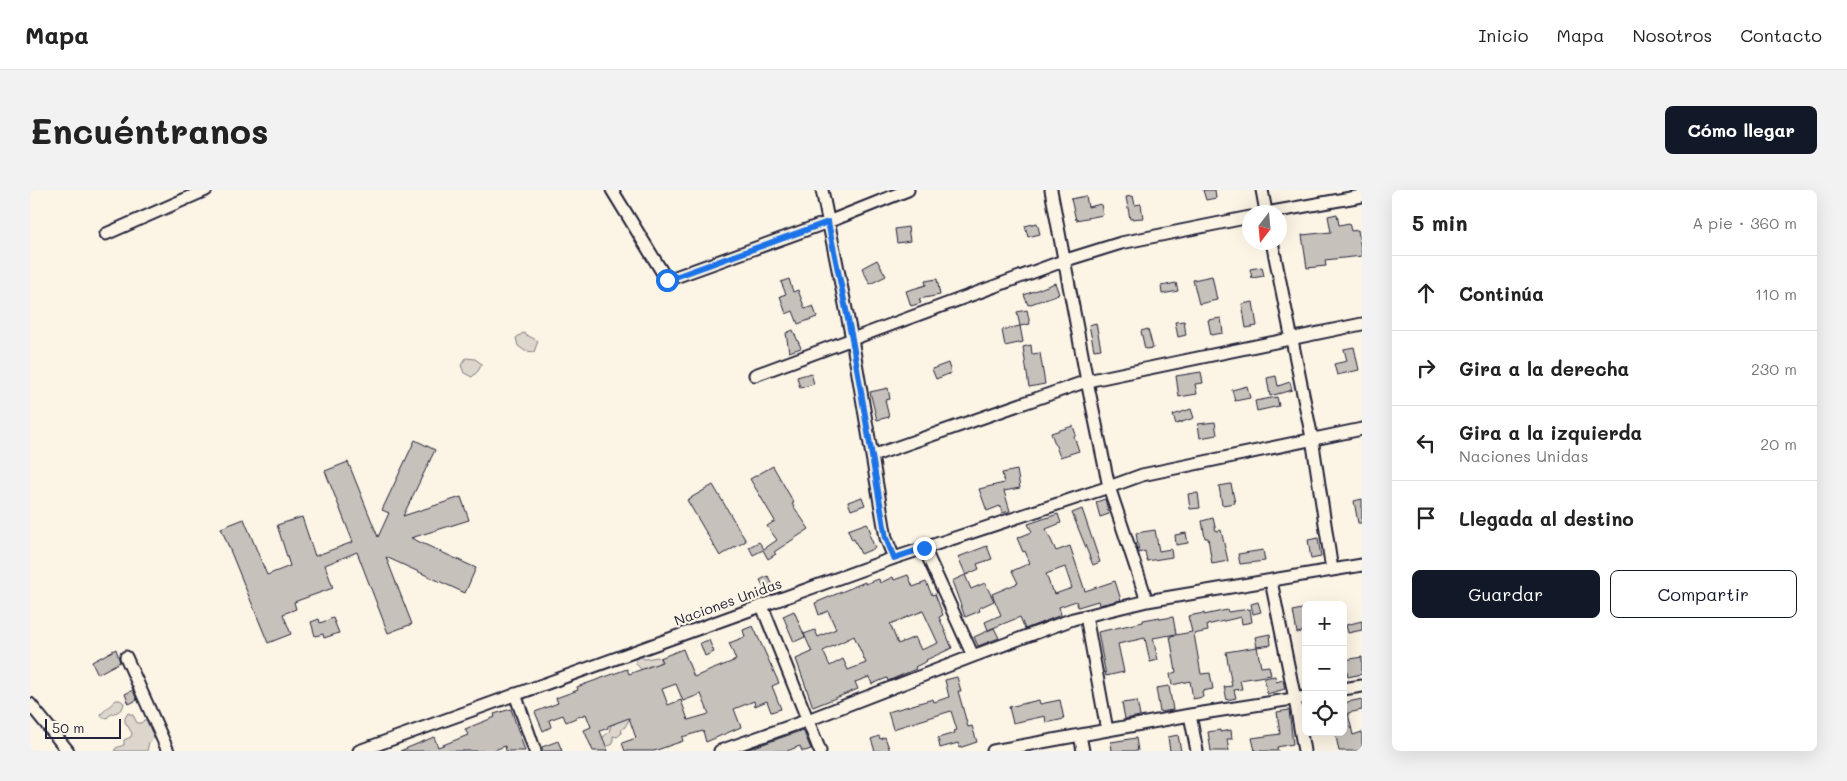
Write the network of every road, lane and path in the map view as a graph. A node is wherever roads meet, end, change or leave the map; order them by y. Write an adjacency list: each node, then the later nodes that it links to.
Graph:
1 (206, 190): 12 (street)
2 (612, 190): 11 (street)
3 (822, 190): 11 (street)
4 (908, 190): 11 (street)
5 (1051, 190): 14 (street)
6 (1262, 190): 8 (street)
7 (1362, 196): 9 (street)
8 (1265, 205)
9 (1287, 209)
10 (1242, 219): 14 (street)
11 (828, 222): 17 (street)
12 (106, 234)
13 (1274, 250): 16 (street)
14 (1063, 261): 17 (street); 19 (street)
15 (1362, 324): 16 (street)
16 (1292, 338): 19 (street); 21 (street)
17 (852, 339): 18 (street); 22 (street)
18 (756, 376)
19 (1087, 381): 22 (street); 23 (street)
20 (1362, 429): 21 (street, Naciones Unidas)
21 (1312, 438): 23 (street, Naciones Unidas); 27 (street)
22 (872, 456): 25 (street)
23 (1110, 487): 24 (street, Naciones Unidas); 29 (street)
24 (924, 548): 25 (street, Naciones Unidas); 32 (street)
25 (894, 558): 30 (street, Naciones Unidas)
26 (1362, 565): 27 (street)
27 (1332, 570): 28 (street)
28 (1270, 581): 29 (street); 37 (street)
29 (1147, 602): 31 (street)
30 (762, 606): 36 (street, Naciones Unidas); 41 (street)
31 (1086, 616): 32 (street); 43 (street)
32 (973, 656): 41 (street)
33 (126, 657): 46 (street)
34 (1362, 686): 35 (street)
35 (1347, 688)
36 (515, 694): 47 (street, Naciones Unidas); 48 (street)
37 (1300, 698): 39 (street); 54 (street)
38 (30, 704): 40 (street)
39 (1190, 715): 43 (street); 53 (street)
40 (43, 720): 42 (street); 45 (street)
41 (808, 720): 49 (street); 50 (street)
42 (30, 723)
43 (1107, 730): 44 (street)
44 (1080, 735): 51 (street); 52 (street)
45 (68, 751)
46 (168, 751)
47 (359, 751)
48 (535, 751)
49 (720, 751)
50 (820, 751)
51 (993, 751)
52 (1083, 751)
53 (1196, 751)
54 (1304, 751)

